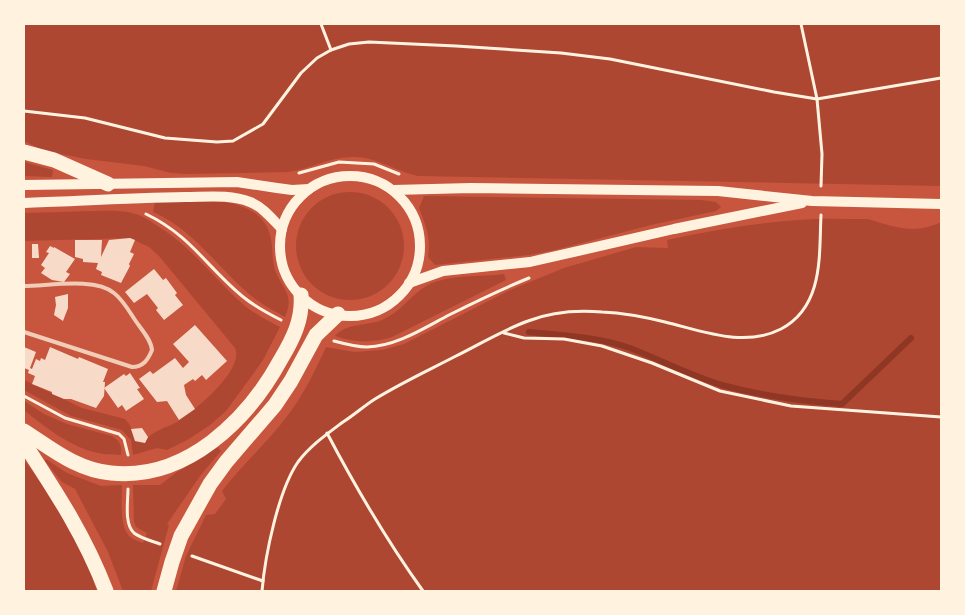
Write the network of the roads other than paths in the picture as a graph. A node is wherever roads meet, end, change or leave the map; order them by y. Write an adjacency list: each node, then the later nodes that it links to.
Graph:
1 (24, 152): 2 (highway)
2 (108, 184): 3 (main road); 4 (main road)
3 (24, 185)
4 (309, 189): 5 (main road); 9 (main road)
5 (393, 190): 6 (main road); 10 (main road)
6 (812, 201): 8 (main road); 10 (main road)
7 (24, 203): 9 (main road)
8 (941, 204)
9 (282, 229): 12 (main road)
10 (410, 283): 13 (main road)
11 (24, 286): 14 (lane)
12 (301, 295): 13 (main road); 15 (highway)
13 (338, 314): 18 (highway)
14 (24, 332)
15 (24, 431)
16 (24, 443): 17 (highway)
17 (106, 591)
18 (164, 591)

